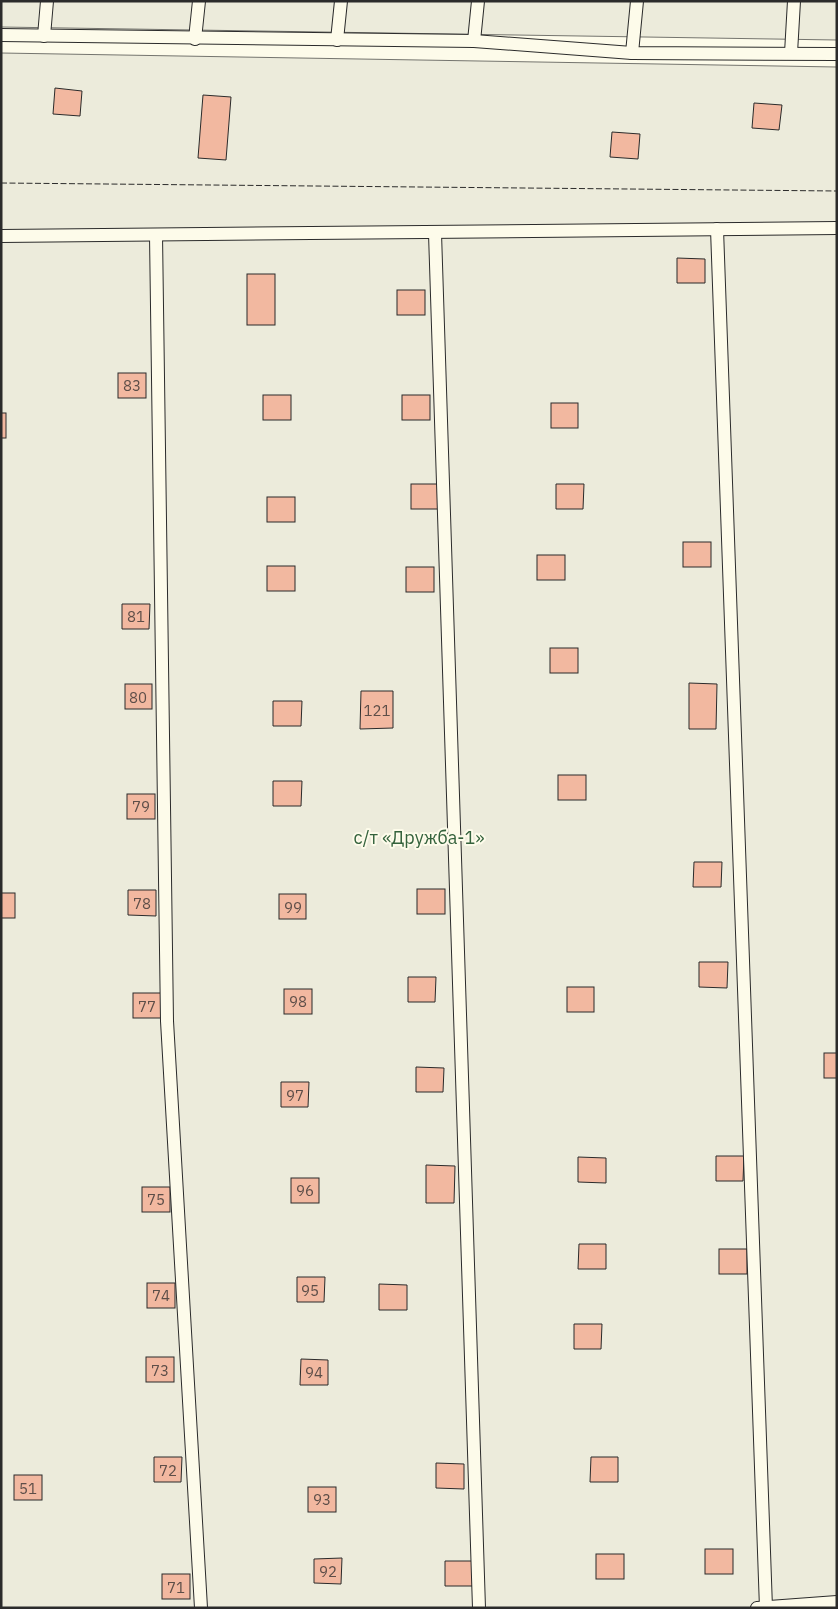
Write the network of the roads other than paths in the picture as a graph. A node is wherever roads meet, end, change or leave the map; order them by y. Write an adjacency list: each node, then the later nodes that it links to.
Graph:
1 (47, 1): 8 (lane)
2 (199, 1): 9 (lane)
3 (340, 1): 10 (lane)
4 (478, 1): 11 (lane)
5 (637, 1): 12 (lane)
6 (794, 1): 13 (lane)
7 (1, 35): 8 (lane)
8 (44, 36): 9 (lane)
9 (195, 39): 10 (lane)
10 (337, 40): 11 (lane)
11 (474, 41): 12 (lane)
12 (632, 52): 13 (lane)
13 (791, 53): 14 (lane)
14 (837, 54)
15 (837, 228): 16 (lane)
16 (717, 229): 17 (lane); 24 (lane)
17 (435, 234): 18 (lane); 22 (lane)
18 (156, 235): 19 (lane); 21 (lane)
19 (1, 236)
20 (837, 1602): 24 (lane)
21 (202, 1608)
22 (480, 1608)
23 (756, 1608): 24 (lane)
24 (766, 1608)

